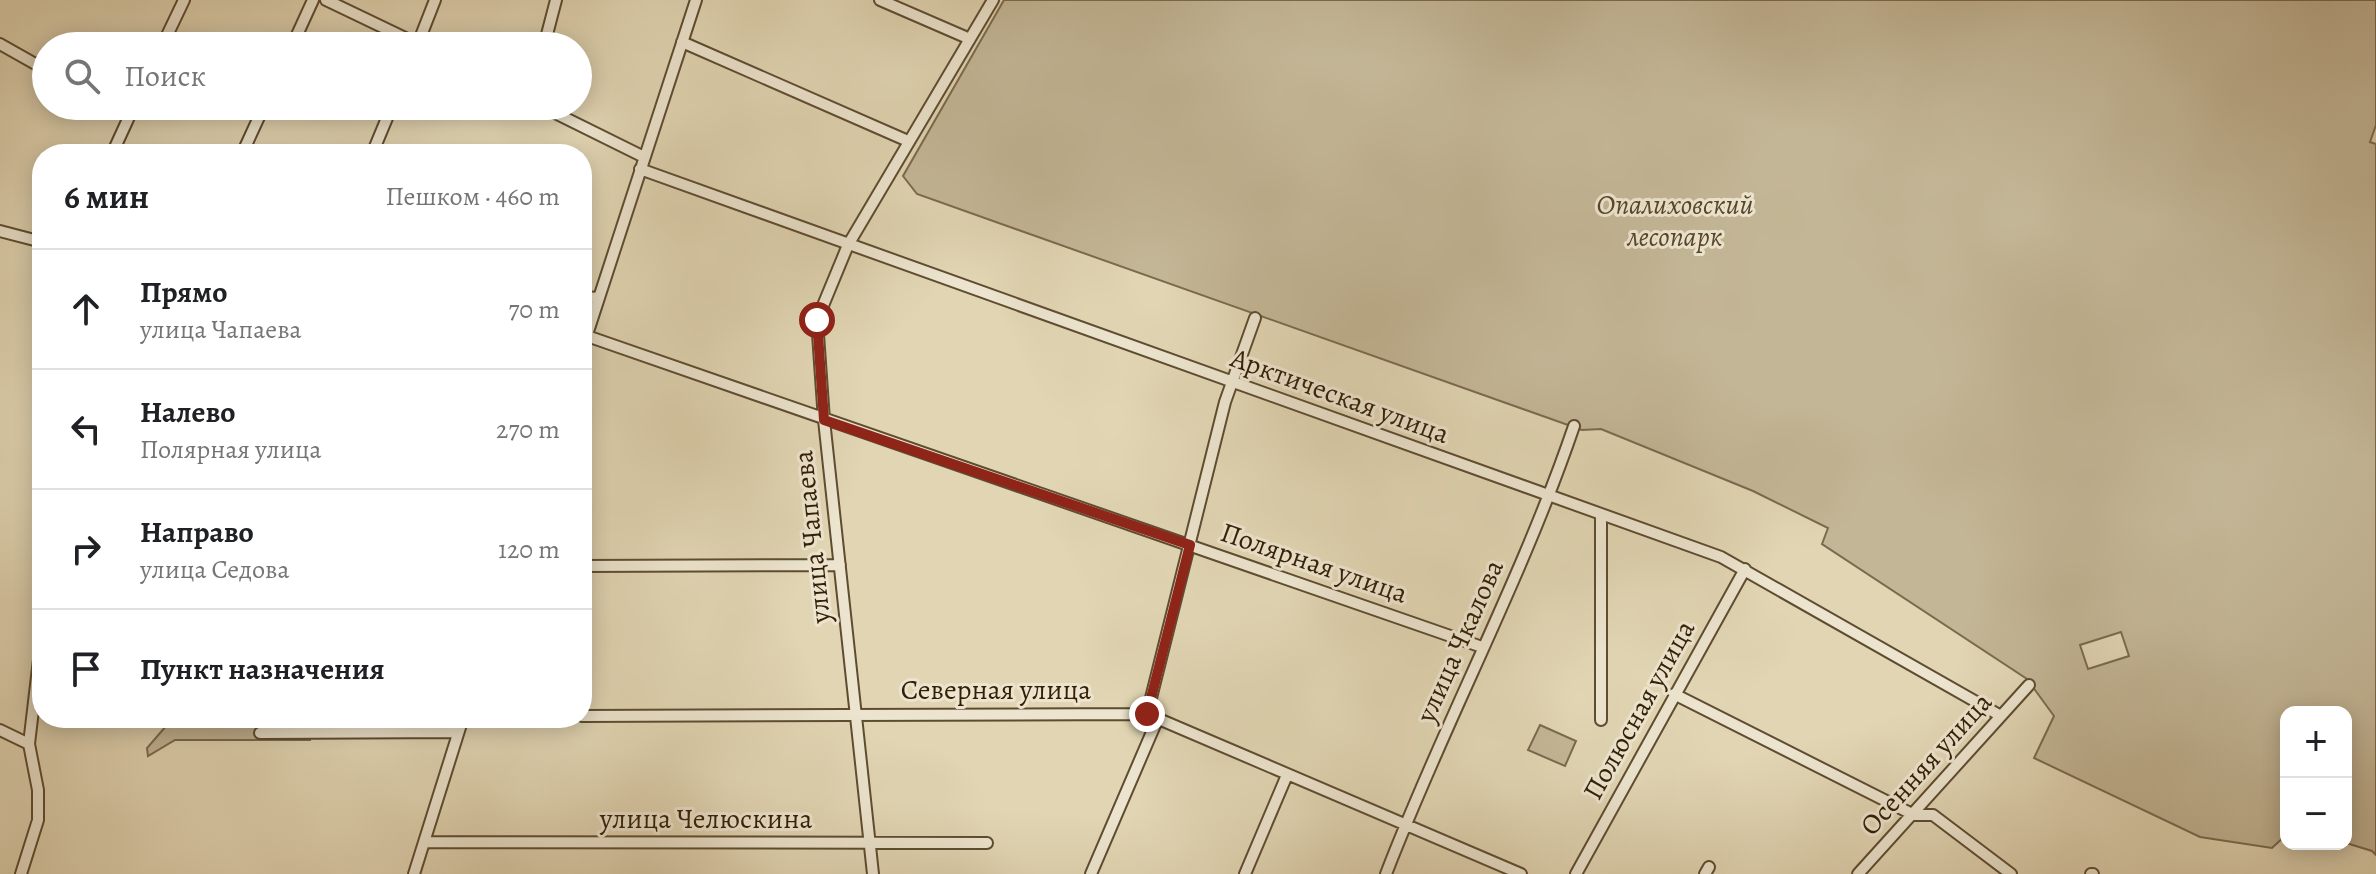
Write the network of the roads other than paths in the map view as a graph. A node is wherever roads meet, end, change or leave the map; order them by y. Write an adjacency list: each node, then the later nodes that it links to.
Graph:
1 (184, 0): 9 (street)
2 (313, 0): 10 (street)
3 (326, 0): 11 (street)
4 (435, 0): 12 (street)
5 (556, 0): 13 (street)
6 (696, 0): 15 (street)
7 (880, 0): 14 (street)
8 (993, 0): 14 (street, улица Чапаева)
9 (169, 32)
10 (298, 32)
11 (392, 32)
12 (424, 32)
13 (548, 32)
14 (970, 39): 22 (street, улица Чапаева)
15 (682, 42): 22 (street); 26 (street)
16 (0, 44): 17 (street)
17 (32, 62)
18 (127, 120): 23 (street)
19 (258, 120): 24 (street)
20 (386, 120): 25 (street)
21 (569, 120): 26 (street)
22 (908, 141): 30 (street, улица Чапаева)
23 (117, 144)
24 (247, 144)
25 (376, 144)
26 (644, 157): 27 (street)
27 (640, 169): 30 (street, Арктическая улица); 32 (street)
28 (0, 231): 29 (street)
29 (32, 239)
30 (848, 245): 36 (street, Арктическая улица); 37 (street, улица Чапаева)
31 (592, 298): 32 (street)
32 (599, 298): 34 (street)
33 (1255, 318): 36 (street)
34 (592, 320)
35 (592, 338): 37 (street, Полярная улица)
36 (1232, 383): 39 (street, Арктическая улица); 41 (street)
37 (824, 420): 41 (street, Полярная улица); 42 (street, улица Чапаева)
38 (1574, 426): 39 (street, улица Чкалова)
39 (1550, 498): 40 (street, Арктическая улица); 45 (street, улица Чкалова)
40 (1601, 515): 44 (street, Арктическая улица); 53 (street)
41 (1190, 545): 45 (street, Полярная улица); 50 (street)
42 (840, 565): 43 (street); 48 (street, улица Чапаева)
43 (592, 566)
44 (1745, 569): 47 (street, Полюсная улица); 51 (street, Арктическая улица)
45 (1482, 647): 61 (street, улица Чкалова)
46 (2029, 685): 51 (street, Осенняя улица)
47 (1674, 694): 60 (street); 72 (street, Полюсная улица)
48 (855, 715): 49 (street, Северная улица); 50 (street, Северная улица); 63 (street, улица Чапаева)
49 (592, 716)
50 (1152, 716): 59 (street, Северная улица); 68 (street)
51 (2001, 716): 60 (street, Осенняя улица)
52 (32, 719): 58 (street)
53 (1601, 720)
54 (459, 728): 56 (street)
55 (0, 730): 58 (street)
56 (458, 732): 57 (street); 62 (street)
57 (260, 733)
58 (29, 744): 65 (street)
59 (1287, 775): 61 (street, Северная улица); 69 (street)
60 (1914, 815): 73 (street, Осенняя улица); 74 (street)
61 (1405, 827): 70 (street, улица Чкалова); 71 (street, Северная улица)
62 (424, 842): 63 (street, улица Челюскина); 66 (street)
63 (870, 843): 64 (street, улица Челюскина); 67 (street, улица Чапаева)
64 (987, 843)
65 (21, 874)
66 (414, 874)
67 (873, 874)
68 (1091, 874)
69 (1245, 874)
70 (1386, 874)
71 (1521, 874)
72 (1576, 874)
73 (1858, 874)
74 (2011, 874)

